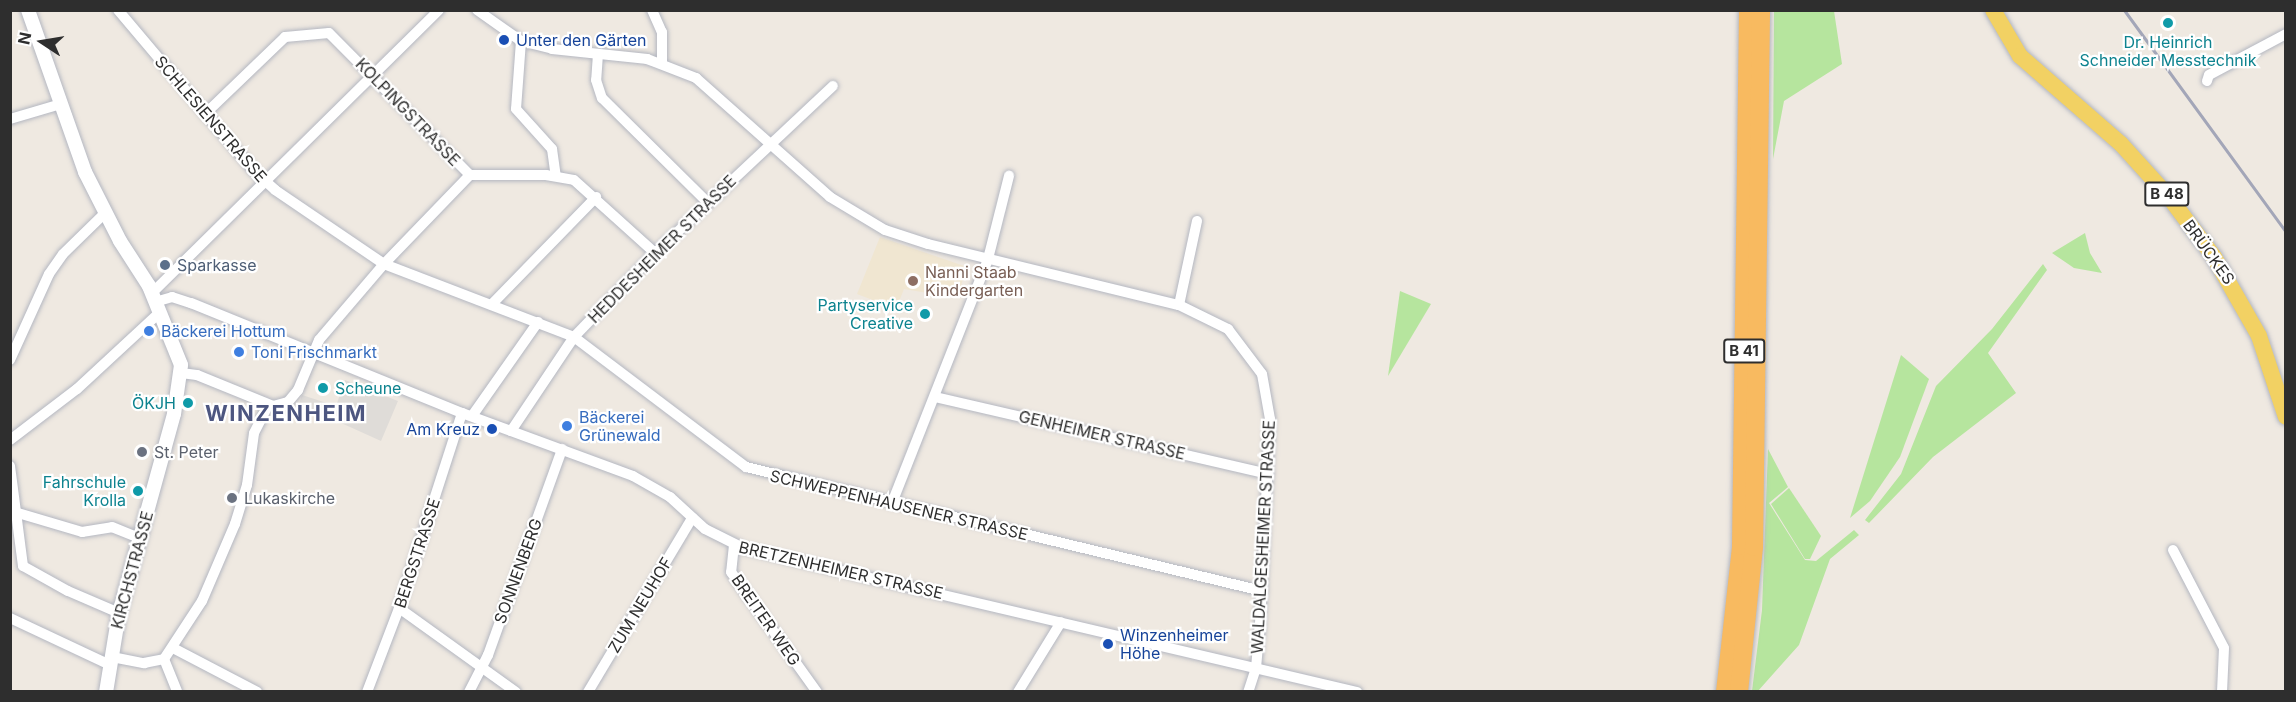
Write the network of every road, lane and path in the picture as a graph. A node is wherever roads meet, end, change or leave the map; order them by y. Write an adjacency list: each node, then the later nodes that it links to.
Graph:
1 (28, 10): 16 (street)
2 (439, 10): 13 (street)
3 (477, 10): 10 (street, WALDALGESHEIMER STRASSE)
4 (652, 10): 12 (street)
5 (1748, 10): 75 (highway, B 41)
6 (1761, 10): 76 (highway, B 41)
7 (1994, 10): 42 (main road, BRÜCKES / B 48)
8 (124, 13): 17 (street, SCHLESIENSTRASSE)
9 (2286, 34): 14 (street)
10 (521, 41): 11 (street, WALDALGESHEIMER STRASSE); 21 (street)
11 (598, 54): 12 (street, WALDALGESHEIMER STRASSE); 25 (street)
12 (662, 63): 19 (street, WALDALGESHEIMER STRASSE)
13 (375, 76): 17 (street, KOLPINGSTRASSE); 20 (street, KOLPINGSTRASSE); 23 (street)
14 (2207, 81)
15 (833, 86): 19 (street, HEDDESHEIMER STRASSE)
16 (61, 104): 18 (street); 26 (street)
17 (206, 114): 23 (street, SCHLESIENSTRASSE)
18 (10, 119)
19 (770, 142): 25 (street, HEDDESHEIMER STRASSE); 29 (street, WALDALGESHEIMER STRASSE)
20 (470, 175): 21 (street, KOLPINGSTRASSE); 30 (street)
21 (556, 176): 24 (street, KOLPINGSTRASSE)
22 (1009, 176): 29 (street)
23 (264, 182): 30 (street, SCHLESIENSTRASSE); 31 (street)
24 (596, 197): 28 (street, KOLPINGSTRASSE); 32 (street)
25 (708, 204): 28 (street, HEDDESHEIMER STRASSE)
26 (105, 213): 31 (street); 37 (street)
27 (1197, 221): 33 (street)
28 (655, 254): 35 (street, HEDDESHEIMER STRASSE)
29 (988, 259): 33 (street, WALDALGESHEIMER STRASSE); 39 (street)
30 (384, 264): 32 (street, SCHLESIENSTRASSE); 36 (street)
31 (155, 303): 36 (street, BRETZENHEIMER STRASSE); 38 (street, KIRCHSTRASSE); 44 (street)
32 (493, 303): 34 (street, SCHLESIENSTRASSE)
33 (1179, 305): 47 (street, WALDALGESHEIMER STRASSE)
34 (538, 322): 35 (street, SCHLESIENSTRASSE); 41 (street, BERGSTRASSE)
35 (574, 337): 43 (street, HEDDESHEIMER STRASSE); 48 (street, SCHWEPPENHAUSENER STRASSE)
36 (311, 353): 40 (street); 41 (street, BRETZENHEIMER STRASSE)
37 (10, 360)
38 (181, 373): 40 (street); 51 (street, KIRCHSTRASSE)
39 (935, 397): 47 (street, GENHEIMER STRASSE); 48 (street)
40 (268, 405): 59 (street)
41 (467, 415): 43 (street, BRETZENHEIMER STRASSE); 55 (street, BERGSTRASSE)
42 (2286, 417)
43 (511, 431): 45 (street, BRETZENHEIMER STRASSE)
44 (10, 440)
45 (562, 449): 50 (street, BRETZENHEIMER STRASSE); 62 (street, SONNENBERG)
46 (10, 466): 49 (street)
47 (1269, 474): 54 (street, WALDALGESHEIMER STRASSE)
48 (892, 503): 54 (street, SCHWEPPENHAUSENER STRASSE)
49 (18, 513): 51 (street); 56 (street)
50 (692, 518): 52 (street, BRETZENHEIMER STRASSE); 70 (street, ZUM NEUHOF)
51 (139, 538): 56 (street, KIRCHSTRASSE)
52 (734, 545): 58 (street, BRETZENHEIMER STRASSE); 71 (street, BREITER WEG)
53 (2173, 550): 77 (street)
54 (1262, 591): 63 (street, WALDALGESHEIMER STRASSE)
55 (399, 608): 62 (street); 67 (street, BERGSTRASSE)
56 (119, 613): 61 (street, KIRCHSTRASSE)
57 (10, 618): 61 (street)
58 (1061, 622): 63 (street, BRETZENHEIMER STRASSE); 72 (street)
59 (173, 648): 60 (street); 66 (street)
60 (164, 659): 61 (street); 65 (street)
61 (111, 661): 64 (street, KIRCHSTRASSE)
62 (483, 668): 68 (street, SONNENBERG); 69 (street)
63 (1256, 668): 73 (street, WALDALGESHEIMER STRASSE); 74 (street, BRETZENHEIMER STRASSE)
64 (106, 692)
65 (177, 692)
66 (256, 692)
67 (367, 692)
68 (469, 692)
69 (516, 692)
70 (588, 692)
71 (817, 692)
72 (1018, 692)
73 (1248, 692)
74 (1357, 692)
75 (1725, 692)
76 (1739, 692)
77 (2222, 692)

